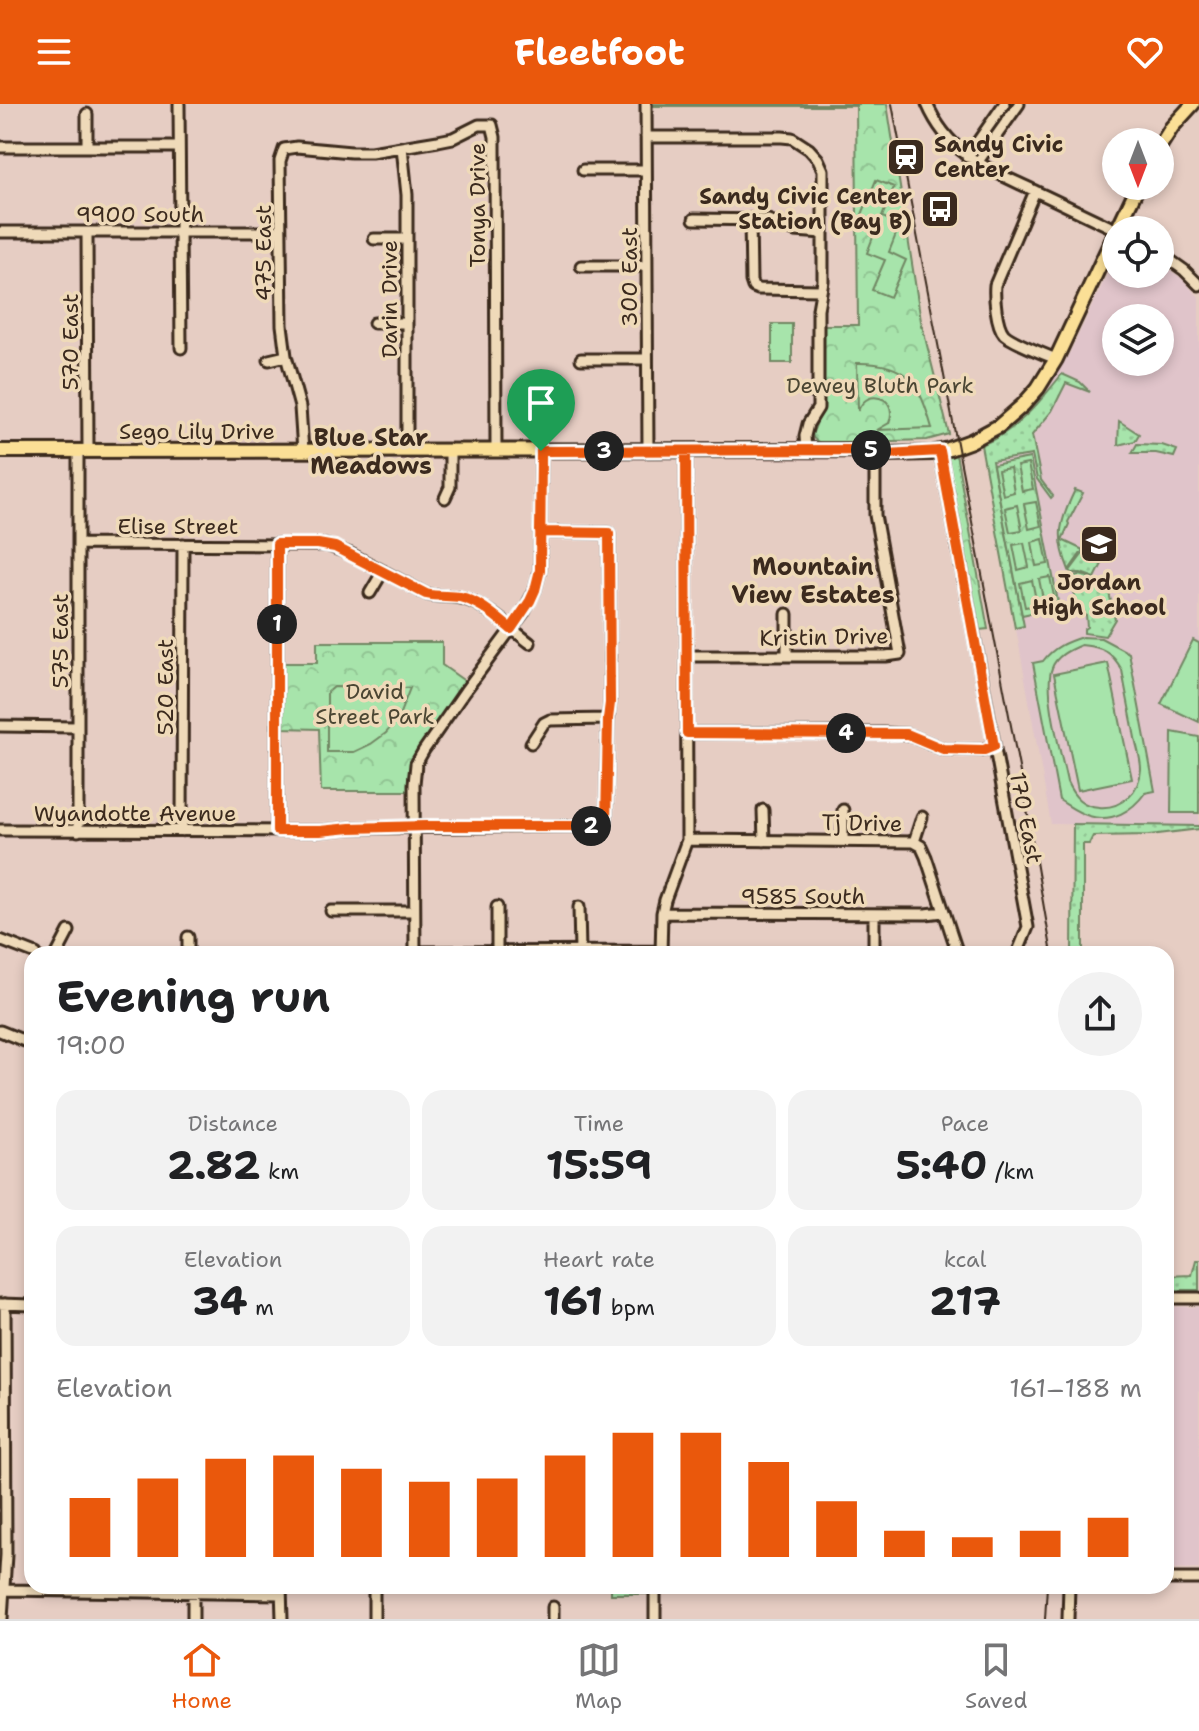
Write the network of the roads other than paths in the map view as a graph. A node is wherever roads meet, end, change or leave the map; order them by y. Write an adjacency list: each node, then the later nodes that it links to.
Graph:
1 (179, 104): 12 (street)
2 (646, 104): 9 (street, 300 East)
3 (927, 104): 15 (street)
4 (1004, 104): 15 (street)
5 (1019, 104): 16 (street)
6 (1193, 104): 8 (main road)
7 (87, 114): 11 (street)
8 (1171, 128)
9 (646, 137): 18 (street, 300 East); 27 (street)
10 (0, 147): 11 (street)
11 (87, 147): 12 (street)
12 (179, 147): 25 (street)
13 (402, 147): 14 (street, Tonya Drive); 29 (street, Darin Drive); 51 (street, Tonya Drive)
14 (284, 149): 26 (street, 475 East)
15 (967, 157): 16 (street)
16 (977, 163): 19 (street)
17 (583, 170): 18 (street)
18 (646, 170): 33 (street, 300 East)
19 (1035, 191): 22 (street); 42 (street)
20 (694, 219): 21 (street)
21 (750, 219): 27 (street); 35 (street)
22 (1102, 223)
23 (0, 232): 24 (street, 9900 South)
24 (87, 232): 25 (street, 9900 South); 47 (street, 570 East)
25 (180, 232): 26 (street, 9900 South); 38 (street)
26 (281, 232): 39 (street, 475 East)
27 (823, 233): 35 (street)
28 (374, 239): 29 (street)
29 (407, 239): 37 (street, Darin Drive)
30 (1102, 262): 42 (main road, Sego Lily Drive)
31 (1174, 263): 34 (street)
32 (581, 266): 33 (street)
33 (647, 266): 41 (street, 300 East)
34 (1199, 285)
35 (821, 290): 55 (street)
36 (374, 323): 37 (street)
37 (407, 323): 49 (street, Darin Drive)
38 (181, 348)
39 (286, 356): 43 (street); 48 (street, 475 East)
40 (581, 359): 41 (street)
41 (647, 359): 53 (street, 300 East)
42 (1056, 359): 44 (main road, Sego Lily Drive)
43 (269, 360)
44 (1006, 419): 45 (main road, Sego Lily Drive); 56 (main road, Sego Lily Drive)
45 (875, 450): 55 (main road, Sego Lily Drive); 56 (main road, Sego Lily Drive); 69 (street, Kristin Drive)
46 (0, 451): 47 (main road, Sego Lily Drive)
47 (83, 451): 48 (main road, Sego Lily Drive); 59 (street, 575 East)
48 (303, 451): 49 (main road, Sego Lily Drive)
49 (407, 451): 50 (main road, Sego Lily Drive)
50 (450, 451): 51 (main road, Sego Lily Drive); 57 (street)
51 (496, 451): 52 (main road, Sego Lily Drive)
52 (541, 451): 53 (main road, Sego Lily Drive); 58 (street)
53 (648, 451): 54 (main road, Sego Lily Drive)
54 (686, 451): 55 (main road, Sego Lily Drive); 70 (street)
55 (806, 451)
56 (940, 451): 76 (street, 170 East)
57 (445, 498)
58 (540, 532): 67 (street); 71 (street)
59 (79, 544): 60 (street, Elise Street); 73 (street, 575 East)
60 (183, 544): 61 (street, Elise Street); 83 (street, 520 East)
61 (277, 544): 63 (street, Elise Street); 84 (street)
62 (357, 544): 63 (street)
63 (351, 554): 64 (street, Elise Street)
64 (383, 571): 65 (street); 67 (street, Elise Street)
65 (370, 593)
66 (787, 614): 69 (street)
67 (511, 629): 68 (street, Elise Street); 80 (street)
68 (530, 643)
69 (787, 655): 70 (street, Kristin Drive)
70 (687, 656): 74 (street)
71 (608, 719): 75 (street); 80 (street, Wyandotte Avenue)
72 (0, 726): 73 (street)
73 (77, 727): 82 (street, 575 East)
74 (687, 733): 76 (street); 85 (street)
75 (531, 743)
76 (994, 746): 107 (street, 170 East)
77 (763, 810): 86 (street)
78 (843, 810): 87 (street)
79 (922, 817): 88 (street)
80 (414, 827): 84 (street, Wyandotte Avenue); 92 (street)
81 (0, 830): 82 (street, Wyandotte Avenue)
82 (78, 831): 83 (street, Wyandotte Avenue)
83 (182, 831): 84 (street, Wyandotte Avenue)
84 (277, 831)
85 (687, 840): 86 (street, Tj Drive); 94 (street)
86 (764, 841): 87 (street, Tj Drive)
87 (843, 841): 88 (street, Tj Drive)
88 (914, 842): 93 (street, Tj Drive)
89 (497, 907): 102 (street)
90 (579, 907): 103 (street)
91 (331, 911): 92 (street)
92 (413, 911): 101 (street)
93 (943, 912): 95 (street, 9585 South); 106 (street, Tj Drive)
94 (662, 913): 95 (street, 9585 South); 104 (street)
95 (874, 914): 105 (street)
96 (69, 931): 99 (street)
97 (188, 937): 100 (street)
98 (0, 940): 108 (street)
99 (61, 946)
100 (188, 946)
101 (414, 946)
102 (497, 946)
103 (580, 946)
104 (661, 946)
105 (874, 946)
106 (955, 946)
107 (1020, 946)
108 (24, 949)
109 (0, 1031): 110 (street)
110 (24, 1041)
111 (1174, 1298): 112 (street)
112 (1199, 1298)
113 (2, 1304): 114 (street); 117 (street)
114 (24, 1305)
115 (1174, 1579): 116 (street)
116 (1199, 1579)
117 (5, 1590): 118 (street); 125 (street)
118 (24, 1590)
119 (193, 1594): 126 (street)
120 (281, 1594): 127 (street)
121 (374, 1594): 128 (street)
122 (655, 1594): 130 (street)
123 (1069, 1594): 131 (street)
124 (553, 1607): 129 (street)
125 (2, 1619)
126 (193, 1619)
127 (282, 1619)
128 (374, 1619)
129 (553, 1619)
130 (655, 1619)
131 (1068, 1619)

